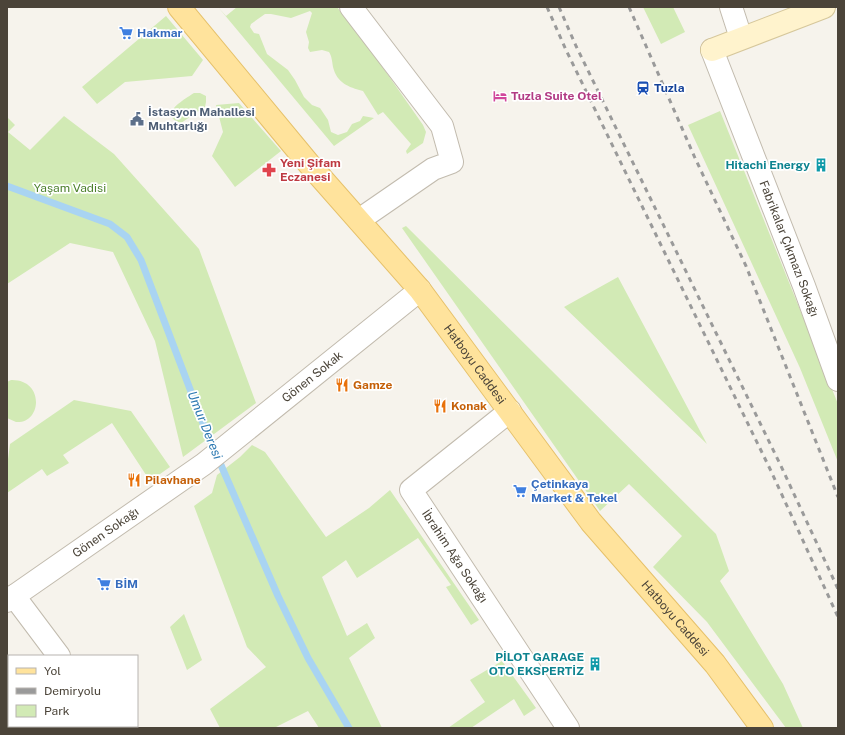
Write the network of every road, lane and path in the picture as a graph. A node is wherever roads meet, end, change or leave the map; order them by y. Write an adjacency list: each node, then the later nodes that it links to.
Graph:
1 (179, 7): 6 (main road, Hatboyu Caddesi)
2 (351, 7): 6 (street)
3 (732, 7): 5 (street)
4 (824, 7): 5 (street)
5 (741, 38): 8 (street, Fabrikalar Çıkmazı Sokağı)
6 (359, 220): 7 (main road, Hatboyu Caddesi)
7 (420, 290): 9 (main road, Hatboyu Caddesi); 10 (street, Gönen Sokak)
8 (838, 380)
9 (510, 411): 13 (street, İbrahim Ağa Sokağı); 14 (main road, Hatboyu Caddesi)
10 (204, 464): 11 (street, Gönen Sokağı)
11 (10, 599): 12 (street)
12 (58, 655)
13 (568, 728)
14 (762, 728)

